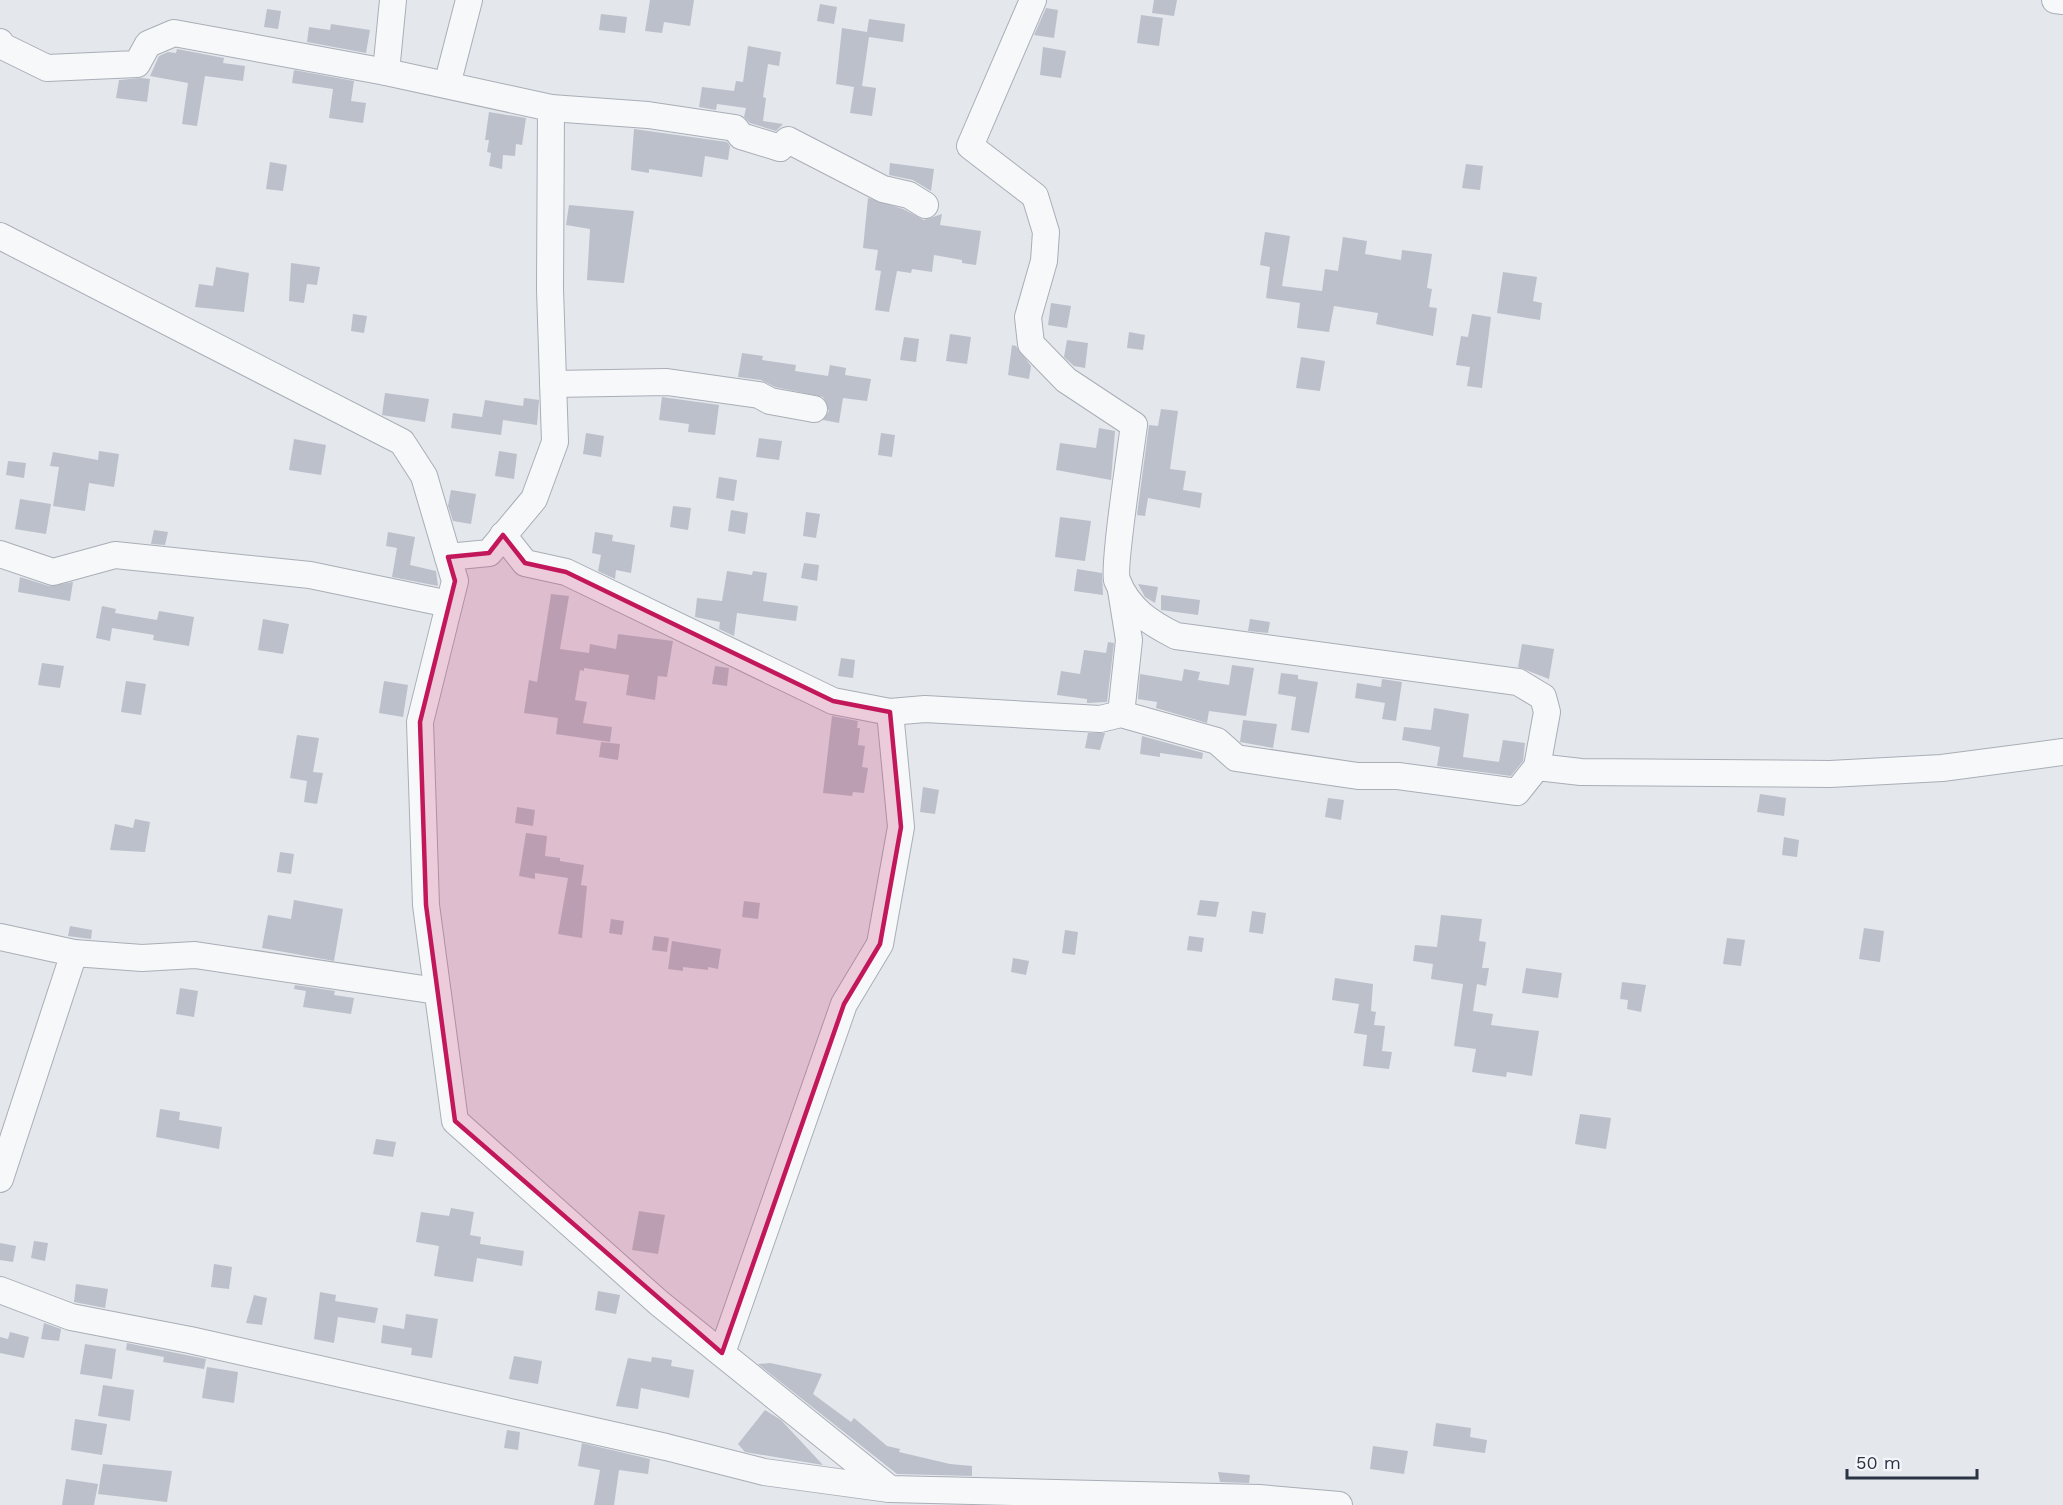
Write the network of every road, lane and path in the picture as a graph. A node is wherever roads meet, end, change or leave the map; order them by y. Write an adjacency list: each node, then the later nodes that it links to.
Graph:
1 (393, 0): 7 (street)
2 (469, 0): 8 (street)
3 (1033, 0): 17 (street)
4 (2055, 0): 5 (street)
5 (2063, 1)
6 (0, 42): 7 (street)
7 (386, 72): 8 (street)
8 (447, 86): 9 (street)
9 (551, 108): 10 (street); 12 (street)
10 (925, 205)
11 (0, 236): 16 (street)
12 (553, 384): 13 (street); 14 (street)
13 (814, 409)
14 (503, 535): 16 (street); 19 (street)
15 (0, 554): 18 (street)
16 (448, 557): 18 (street)
17 (1121, 587): 20 (street); 22 (street)
18 (449, 604): 25 (street)
19 (890, 712): 20 (street); 28 (street)
20 (1120, 714): 22 (street)
21 (2063, 752): 22 (street)
22 (1538, 767)
23 (0, 937): 24 (street)
24 (74, 953): 25 (street); 26 (street)
25 (437, 991): 28 (street)
26 (0, 1179)
27 (0, 1290): 29 (street)
28 (722, 1353): 29 (street)
29 (887, 1497): 30 (street)
30 (1339, 1505)

